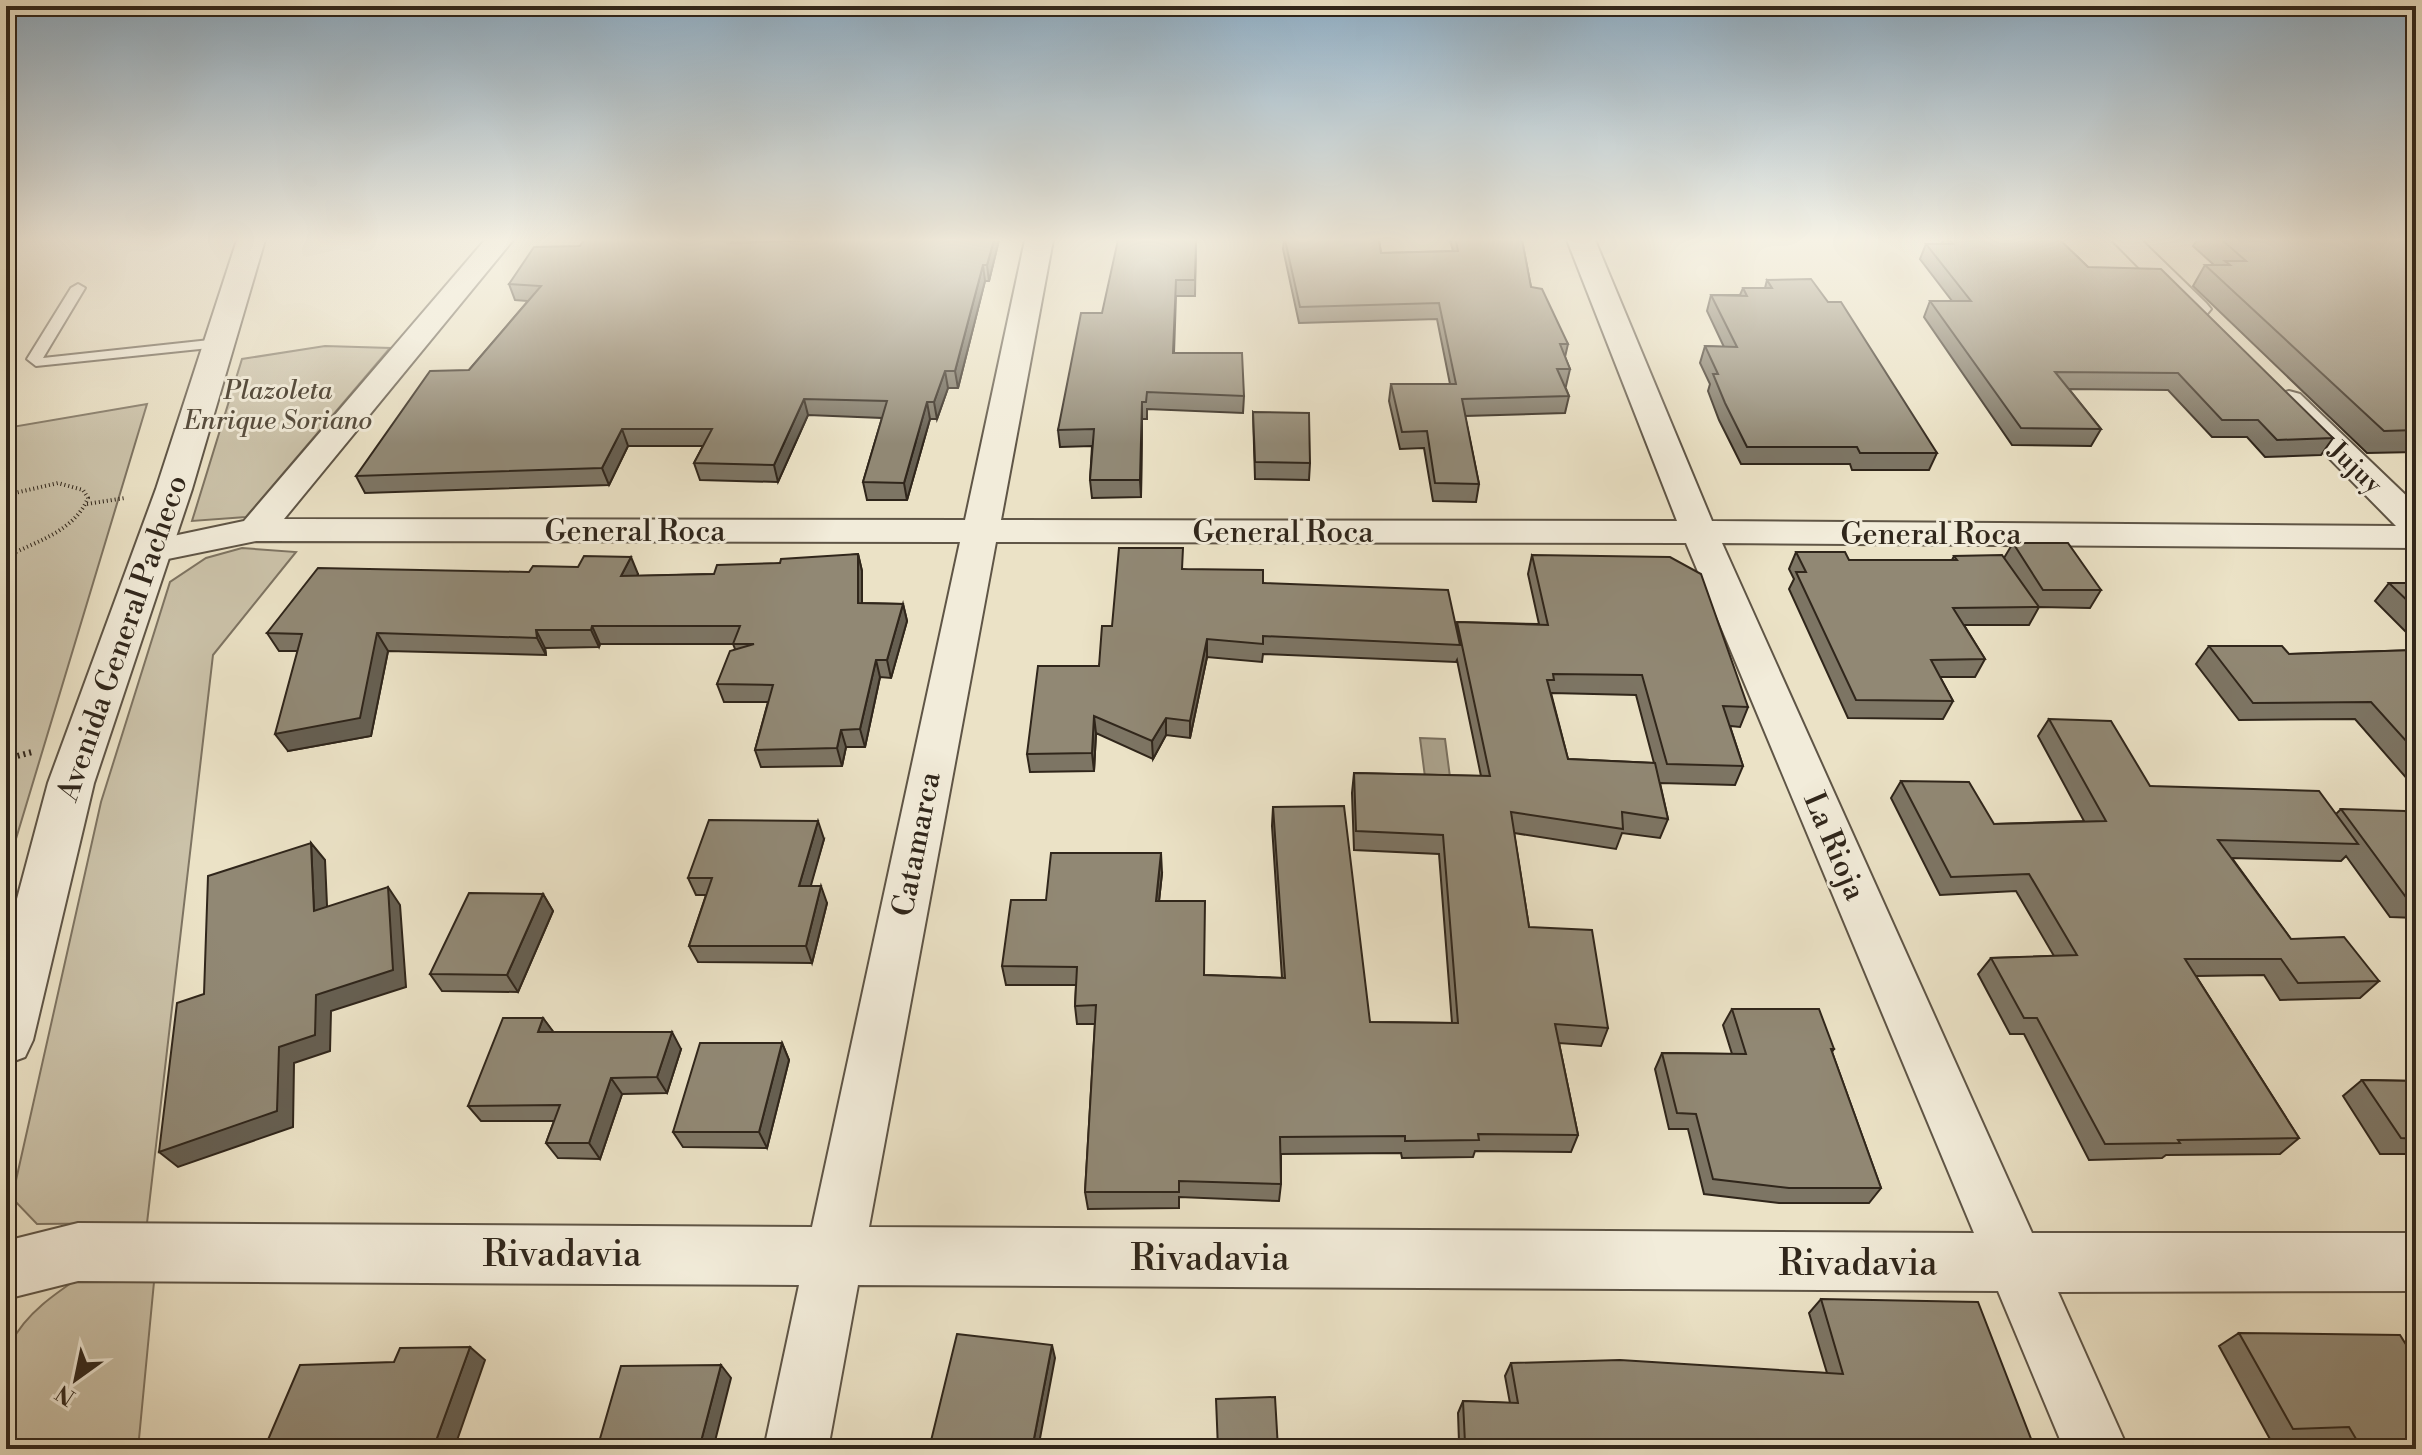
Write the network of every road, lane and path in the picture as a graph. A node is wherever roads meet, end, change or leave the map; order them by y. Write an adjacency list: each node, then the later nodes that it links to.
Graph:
1 (66, 308): 8 (lane)
2 (230, 308): 8 (street, Avenida General Pacheco)
3 (443, 308): 12 (street)
4 (1025, 308): 13 (street, Catamarca)
5 (1608, 308): 14 (street, La Rioja)
6 (2194, 308): 7 (street)
7 (2215, 328)
8 (219, 343): 16 (street, Avenida General Pacheco)
9 (2271, 383): 11 (street, Jujuy)
10 (6, 495): 17 (path)
11 (2416, 525)
12 (256, 530): 13 (street, General Roca); 16 (street, General Roca)
13 (979, 531): 14 (street, General Roca); 19 (street, Catamarca)
14 (1699, 532): 15 (street, General Roca); 21 (street, La Rioja)
15 (2416, 537)
16 (153, 551): 18 (street, Avenida General Pacheco)
17 (6, 557)
18 (6, 1040)
19 (834, 1254): 21 (street, Rivadavia); 22 (street, Rivadavia); 23 (street, Catamarca)
20 (2416, 1262): 21 (street, Rivadavia)
21 (2016, 1263): 24 (street, La Rioja)
22 (6, 1270)
23 (796, 1449)
24 (2096, 1449)

